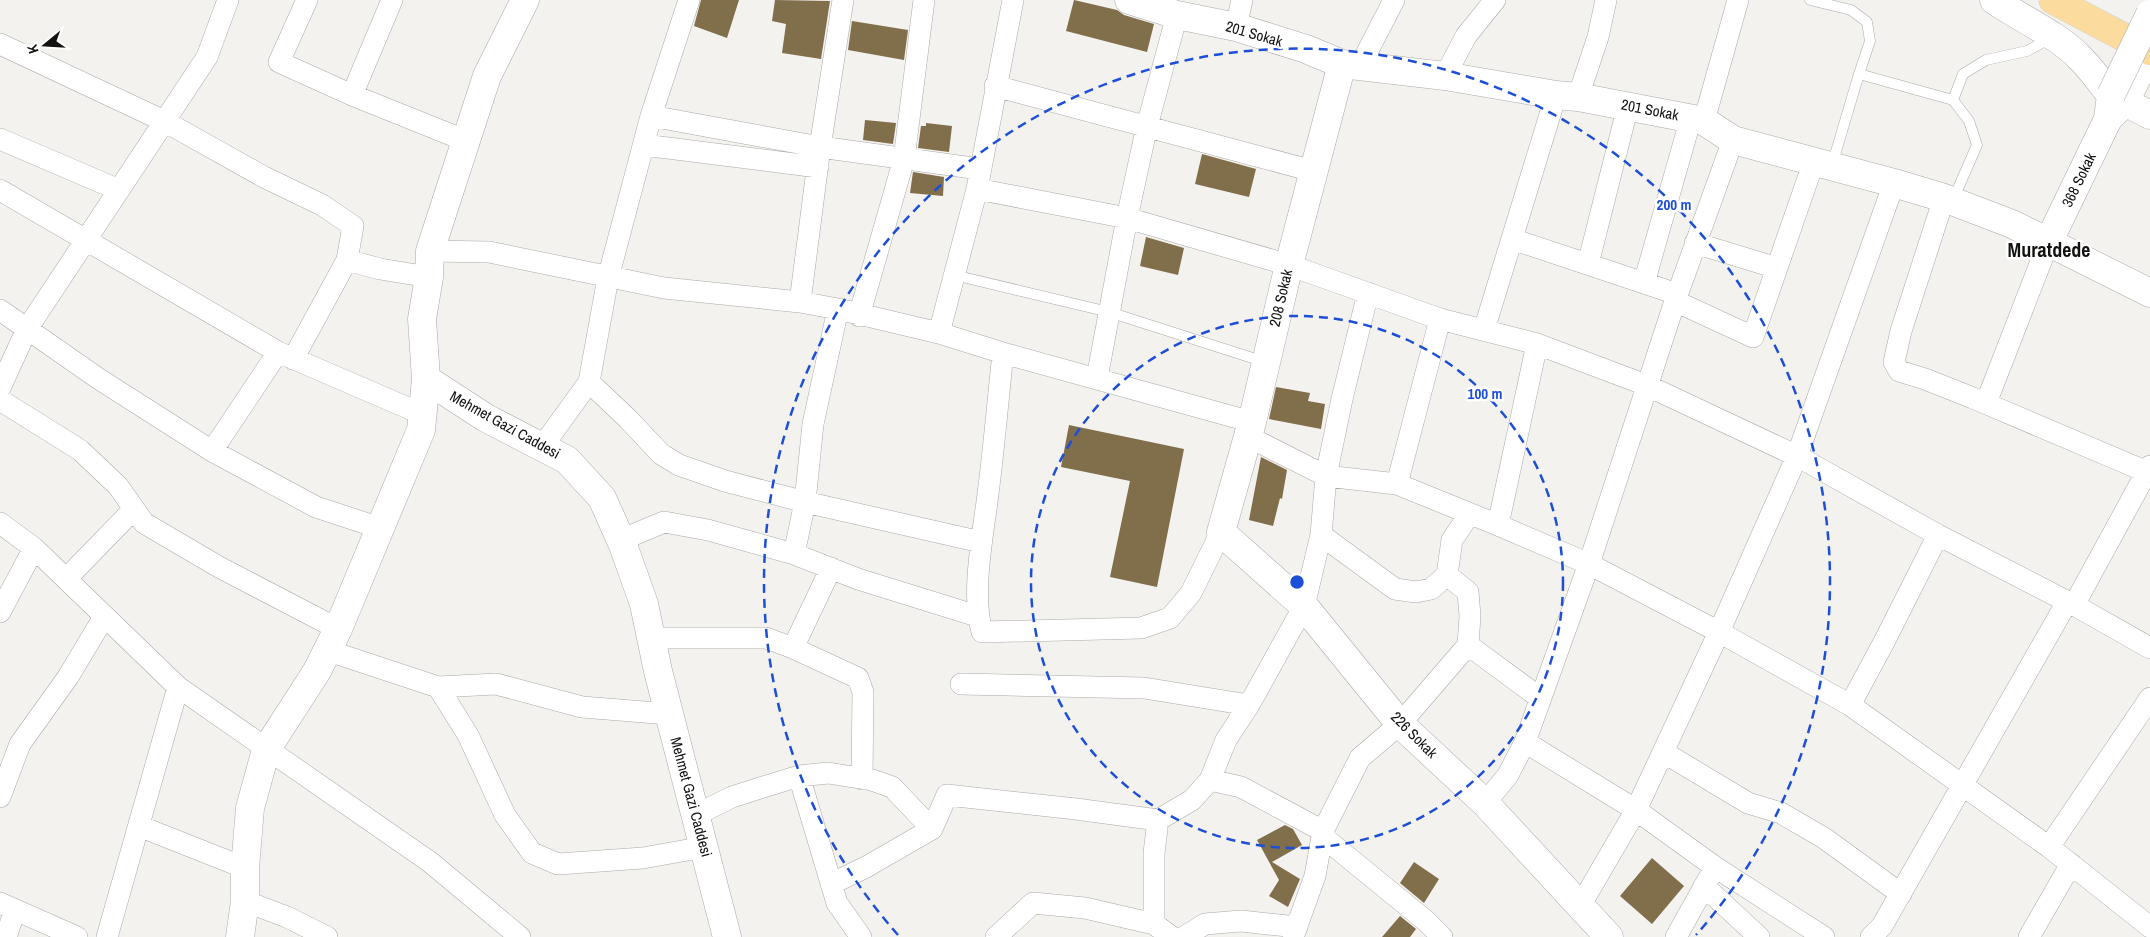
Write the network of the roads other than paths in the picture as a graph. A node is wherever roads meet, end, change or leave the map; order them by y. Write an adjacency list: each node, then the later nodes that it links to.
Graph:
1 (228, 0): 36 (street)
2 (307, 0): 28 (street)
3 (392, 0): 28 (street)
4 (525, 0): 39 (street)
5 (688, 0): 34 (street)
6 (843, 0): 42 (street)
7 (924, 0): 43 (street)
8 (1013, 0): 27 (street)
9 (1129, 0): 19 (street, 201 Sokak)
10 (1242, 0): 20 (street)
11 (1394, 0): 24 (street)
12 (1495, 0): 26 (street)
13 (1606, 0): 29 (street)
14 (1738, 0): 35 (street)
15 (1810, 0): 25 (lane)
16 (1994, 0): 21 (street)
17 (2053, 0): 23 (main road)
18 (2150, 14): 31 (street, 368 Sokak, bridge)
19 (1177, 15): 20 (street, 201 Sokak); 37 (street)
20 (1236, 27): 24 (street, 201 Sokak)
21 (2054, 37): 30 (lane); 31 (street)
22 (0, 44): 36 (street)
23 (2150, 51): 31 (street, 368 Sokak)
24 (1351, 65): 26 (street, 201 Sokak); 45 (street, 208 Sokak)
25 (1859, 74): 30 (lane); 44 (lane)
26 (1444, 76): 29 (street, 201 Sokak)
27 (995, 86): 37 (street); 46 (street)
28 (352, 95): 39 (street)
29 (1567, 96): 32 (street, 201 Sokak); 52 (street)
30 (1953, 100): 50 (lane)
31 (2115, 105): 33 (street); 54 (street, 368 Sokak)
32 (1628, 106): 35 (street, 201 Sokak); 58 (street)
33 (2150, 115)
34 (652, 116): 41 (street); 42 (street)
35 (1697, 119): 40 (street, 201 Sokak); 64 (street)
36 (164, 121): 49 (street); 57 (street)
37 (1147, 126): 45 (street); 51 (street)
38 (0, 139): 49 (street)
39 (464, 140): 56 (street)
40 (1733, 140): 44 (street, 201 Sokak); 55 (street)
41 (644, 145): 42 (street); 63 (street)
42 (819, 157): 43 (street); 68 (street)
43 (904, 159): 46 (street); 72 (street)
44 (1823, 164): 47 (street, 201 Sokak); 60 (street)
45 (1314, 171): 59 (street, 208 Sokak)
46 (979, 179): 51 (street); 61 (street)
47 (1894, 183): 50 (street, 201 Sokak); 92 (street)
48 (0, 190): 53 (street)
49 (119, 190): 53 (street)
50 (1948, 200): 54 (street, 201 Sokak); 87 (street)
51 (1126, 218): 59 (street); 71 (street)
52 (1512, 239): 58 (street); 75 (street)
53 (87, 240): 74 (street); 79 (street)
54 (2050, 241): 66 (street, 201 Sokak); 87 (street)
55 (1696, 243): 60 (street); 67 (street)
56 (430, 251): 62 (street); 63 (street)
57 (347, 260): 62 (street); 79 (street)
58 (1588, 264): 64 (street)
59 (1289, 265): 65 (street); 80 (street, 208 Sokak)
60 (1777, 268): 67 (street)
61 (954, 275): 71 (lane); 76 (street)
62 (429, 277): 82 (street)
63 (608, 278): 68 (street); 83 (street)
64 (1644, 282): 67 (street)
65 (1368, 293): 73 (street); 94 (street)
66 (2150, 293)
67 (1676, 298): 84 (street)
68 (800, 302): 69 (street)
69 (838, 309): 72 (street); 96 (street)
70 (0, 310): 74 (street)
71 (1109, 312): 80 (lane); 81 (street)
72 (859, 316): 76 (street)
73 (1440, 319): 75 (street); 95 (street)
74 (27, 329): 85 (street); 91 (street)
75 (1484, 330): 77 (street)
76 (939, 333): 78 (street)
77 (1537, 344): 84 (street); 100 (street)
78 (1003, 353): 81 (street); 106 (street)
79 (285, 356): 88 (street); 91 (street)
80 (1266, 363): 89 (street, 208 Sokak)
81 (1097, 378): 89 (street)
82 (426, 379): 88 (street); 90 (street, Mehmet Gazi Caddesi)
83 (589, 382): 90 (street); 96 (street)
84 (1646, 385): 92 (street); 109 (street)
85 (0, 388)
86 (0, 400): 97 (street)
87 (1986, 404): 93 (street)
88 (422, 414): 101 (street)
89 (1250, 429): 94 (street); 102 (street, 208 Sokak)
90 (542, 447): 105 (street, Mehmet Gazi Caddesi)
91 (212, 451): 101 (street)
92 (1797, 456): 104 (street); 118 (street)
93 (2148, 469): 113 (street)
94 (1326, 476): 95 (street); 103 (street)
95 (1397, 484): 98 (street)
96 (805, 502): 106 (street); 108 (street)
97 (134, 509): 112 (street); 120 (street)
98 (1469, 515): 100 (street); 111 (street)
99 (0, 523): 107 (street)
100 (1498, 525): 109 (street)
101 (380, 528): 120 (street)
102 (1221, 532): 114 (street, 226 Sokak); 116 (street)
103 (1321, 535): 111 (street); 114 (street)
104 (1938, 535): 113 (street); 130 (street)
105 (621, 540): 108 (street); 119 (street, Mehmet Gazi Caddesi)
106 (981, 542): 116 (street)
107 (34, 548): 112 (street); 115 (street)
108 (794, 554): 110 (street)
109 (1589, 564): 118 (street); 127 (street)
110 (830, 568): 116 (street); 122 (street)
111 (1447, 575): 121 (street)
112 (66, 579): 117 (street)
113 (2071, 604): 123 (street); 140 (street)
114 (1304, 606): 129 (street); 132 (street, 226 Sokak)
115 (0, 612)
116 (977, 616)
117 (104, 617): 125 (street); 135 (street)
118 (1719, 632): 130 (street); 136 (street)
119 (651, 638): 122 (street); 131 (street, Mehmet Gazi Caddesi)
120 (332, 640): 126 (street); 134 (street)
121 (1468, 645): 127 (street); 132 (street)
122 (793, 648): 138 (street)
123 (2150, 648)
124 (961, 684): 129 (street)
125 (178, 687): 134 (street); 146 (street)
126 (438, 687): 131 (street); 149 (street)
127 (1540, 698): 133 (street)
128 (2150, 698): 150 (street)
129 (1249, 705): 139 (street)
130 (1850, 705): 140 (street)
131 (669, 714): 144 (street, Mehmet Gazi Caddesi)
132 (1400, 724): 142 (street, 226 Sokak); 148 (street)
133 (1525, 742): 142 (street); 143 (street)
134 (266, 750): 153 (street); 169 (street)
135 (8, 752): 141 (street)
136 (1663, 752): 143 (street); 156 (street)
137 (799, 776): 138 (street); 144 (street); 154 (street)
138 (862, 779): 147 (street)
139 (1210, 780): 145 (street); 148 (street)
140 (1963, 786): 150 (street); 156 (street)
141 (0, 797)
142 (1485, 803): 159 (street, 226 Sokak)
143 (1636, 810): 152 (street); 159 (street)
144 (696, 815): 149 (street, Mehmet Gazi Caddesi)
145 (1158, 820): 147 (street); 160 (street)
146 (139, 826): 153 (street); 166 (street)
147 (932, 829): 154 (street)
148 (1323, 834): 162 (street); 175 (street)
149 (704, 847): 170 (street, Mehmet Gazi Caddesi)
150 (2049, 847): 151 (street)
151 (2071, 864): 161 (street); 180 (street)
152 (1715, 867): 155 (street); 178 (street)
153 (245, 868): 157 (street)
154 (831, 884): 171 (street)
155 (1704, 886): 176 (street); 177 (street)
156 (1901, 894): 179 (street)
157 (245, 900): 167 (street); 168 (street)
158 (7, 906): 164 (street); 165 (street)
159 (1580, 906): 163 (street, 226 Sokak)
160 (1154, 924): 172 (street); 173 (street)
161 (2150, 927)
162 (1295, 932): 174 (street)
163 (1601, 935)
164 (6, 937)
165 (77, 937)
166 (107, 937)
167 (240, 937)
168 (327, 937)
169 (520, 937)
170 (727, 937)
171 (861, 937)
172 (996, 937)
173 (1172, 937)
174 (1184, 937)
175 (1442, 937)
176 (1676, 937)
177 (1759, 937)
178 (1824, 937)
179 (1871, 937)
180 (2030, 937)

